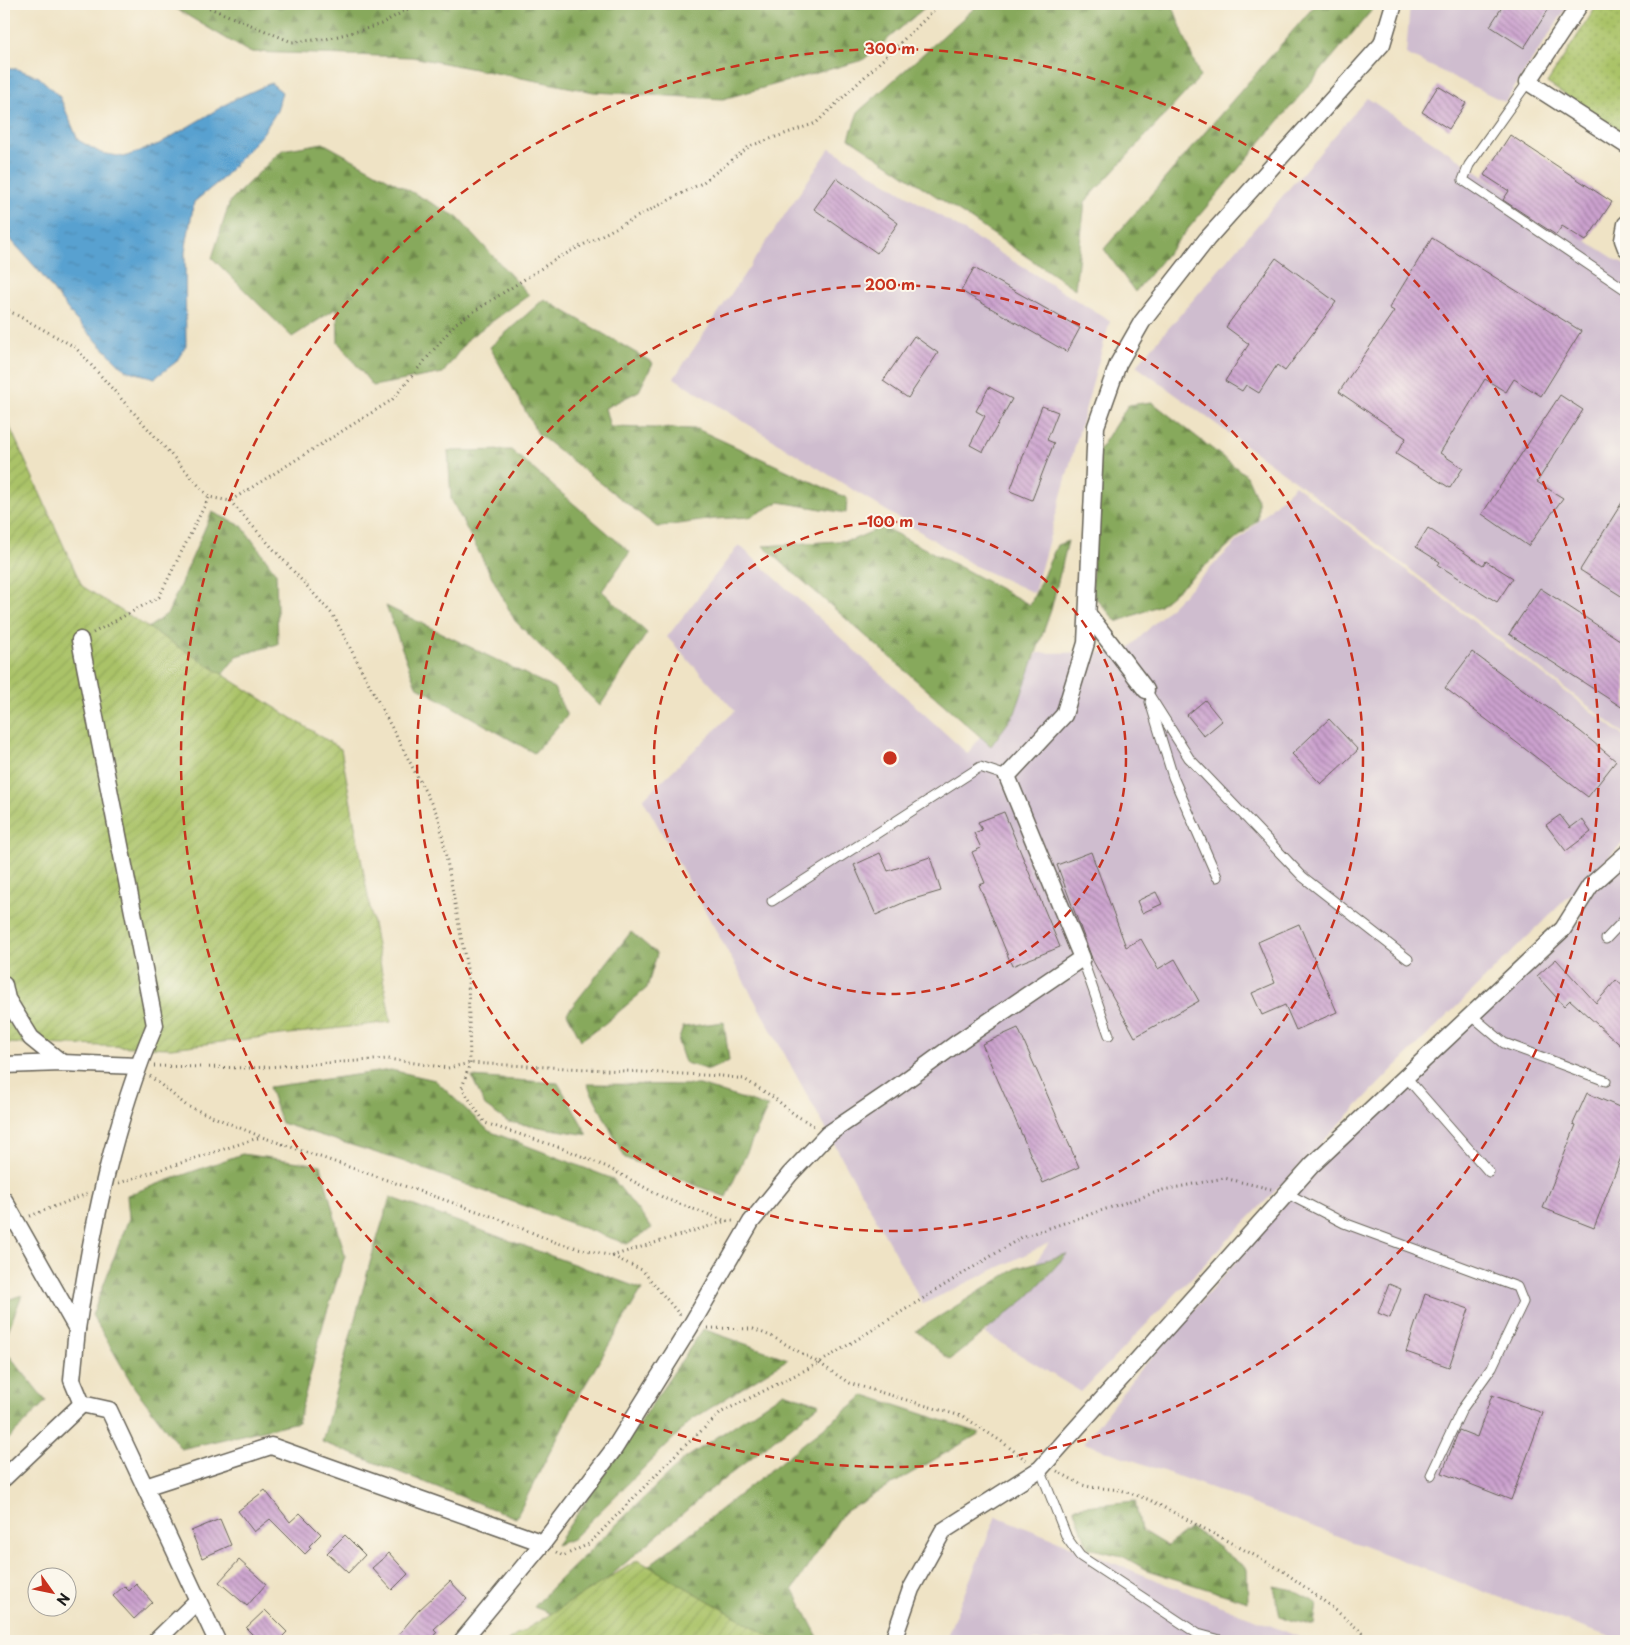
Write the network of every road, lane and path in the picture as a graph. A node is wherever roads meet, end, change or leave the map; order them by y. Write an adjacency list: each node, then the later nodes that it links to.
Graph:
1 (200, 4): 2 (path)
2 (417, 4)
3 (941, 4): 13 (path)
4 (1394, 4): 14 (street)
5 (1580, 4): 6 (street)
6 (1528, 82): 7 (street); 10 (lane)
7 (1626, 146)
8 (1626, 224): 9 (street)
9 (1626, 248)
10 (1626, 290)
11 (4, 308): 12 (path)
12 (209, 497): 13 (path); 15 (path)
13 (230, 502): 29 (path)
14 (1088, 614): 16 (street); 17 (street)
15 (80, 640): 31 (street)
16 (1146, 690): 19 (lane); 24 (lane)
17 (1007, 776): 20 (lane); 23 (street)
18 (1626, 854): 26 (street)
19 (1217, 877)
20 (772, 901)
21 (1626, 918): 22 (lane)
22 (1606, 939)
23 (1082, 958): 27 (lane); 34 (street)
24 (1408, 959)
25 (4, 985): 28 (street)
26 (1471, 1015): 32 (street); 33 (lane)
27 (1109, 1035)
28 (62, 1063): 30 (street); 31 (street)
29 (470, 1063): 31 (path); 34 (path); 40 (path)
30 (4, 1065)
31 (138, 1066): 35 (path); 37 (street)
32 (1406, 1077): 36 (lane); 38 (street)
33 (1606, 1081)
34 (828, 1134): 42 (street)
35 (262, 1137): 37 (path); 43 (path)
36 (1489, 1172)
37 (104, 1187): 41 (path); 45 (street)
38 (1286, 1193): 47 (street); 48 (lane); 51 (path)
39 (4, 1200): 41 (street)
40 (726, 1221): 42 (path); 43 (path)
41 (17, 1222): 45 (street)
42 (751, 1222): 44 (street)
43 (612, 1256): 44 (path)
44 (690, 1327): 51 (street)
45 (77, 1329): 46 (street)
46 (82, 1404): 49 (street); 50 (street)
47 (1040, 1469): 56 (street); 57 (lane)
48 (1431, 1476)
49 (4, 1478)
50 (145, 1487): 51 (street); 52 (street)
51 (543, 1543): 55 (street)
52 (198, 1600): 53 (street); 54 (street)
53 (156, 1641)
54 (217, 1641)
55 (462, 1641)
56 (893, 1641)
57 (1224, 1641)

